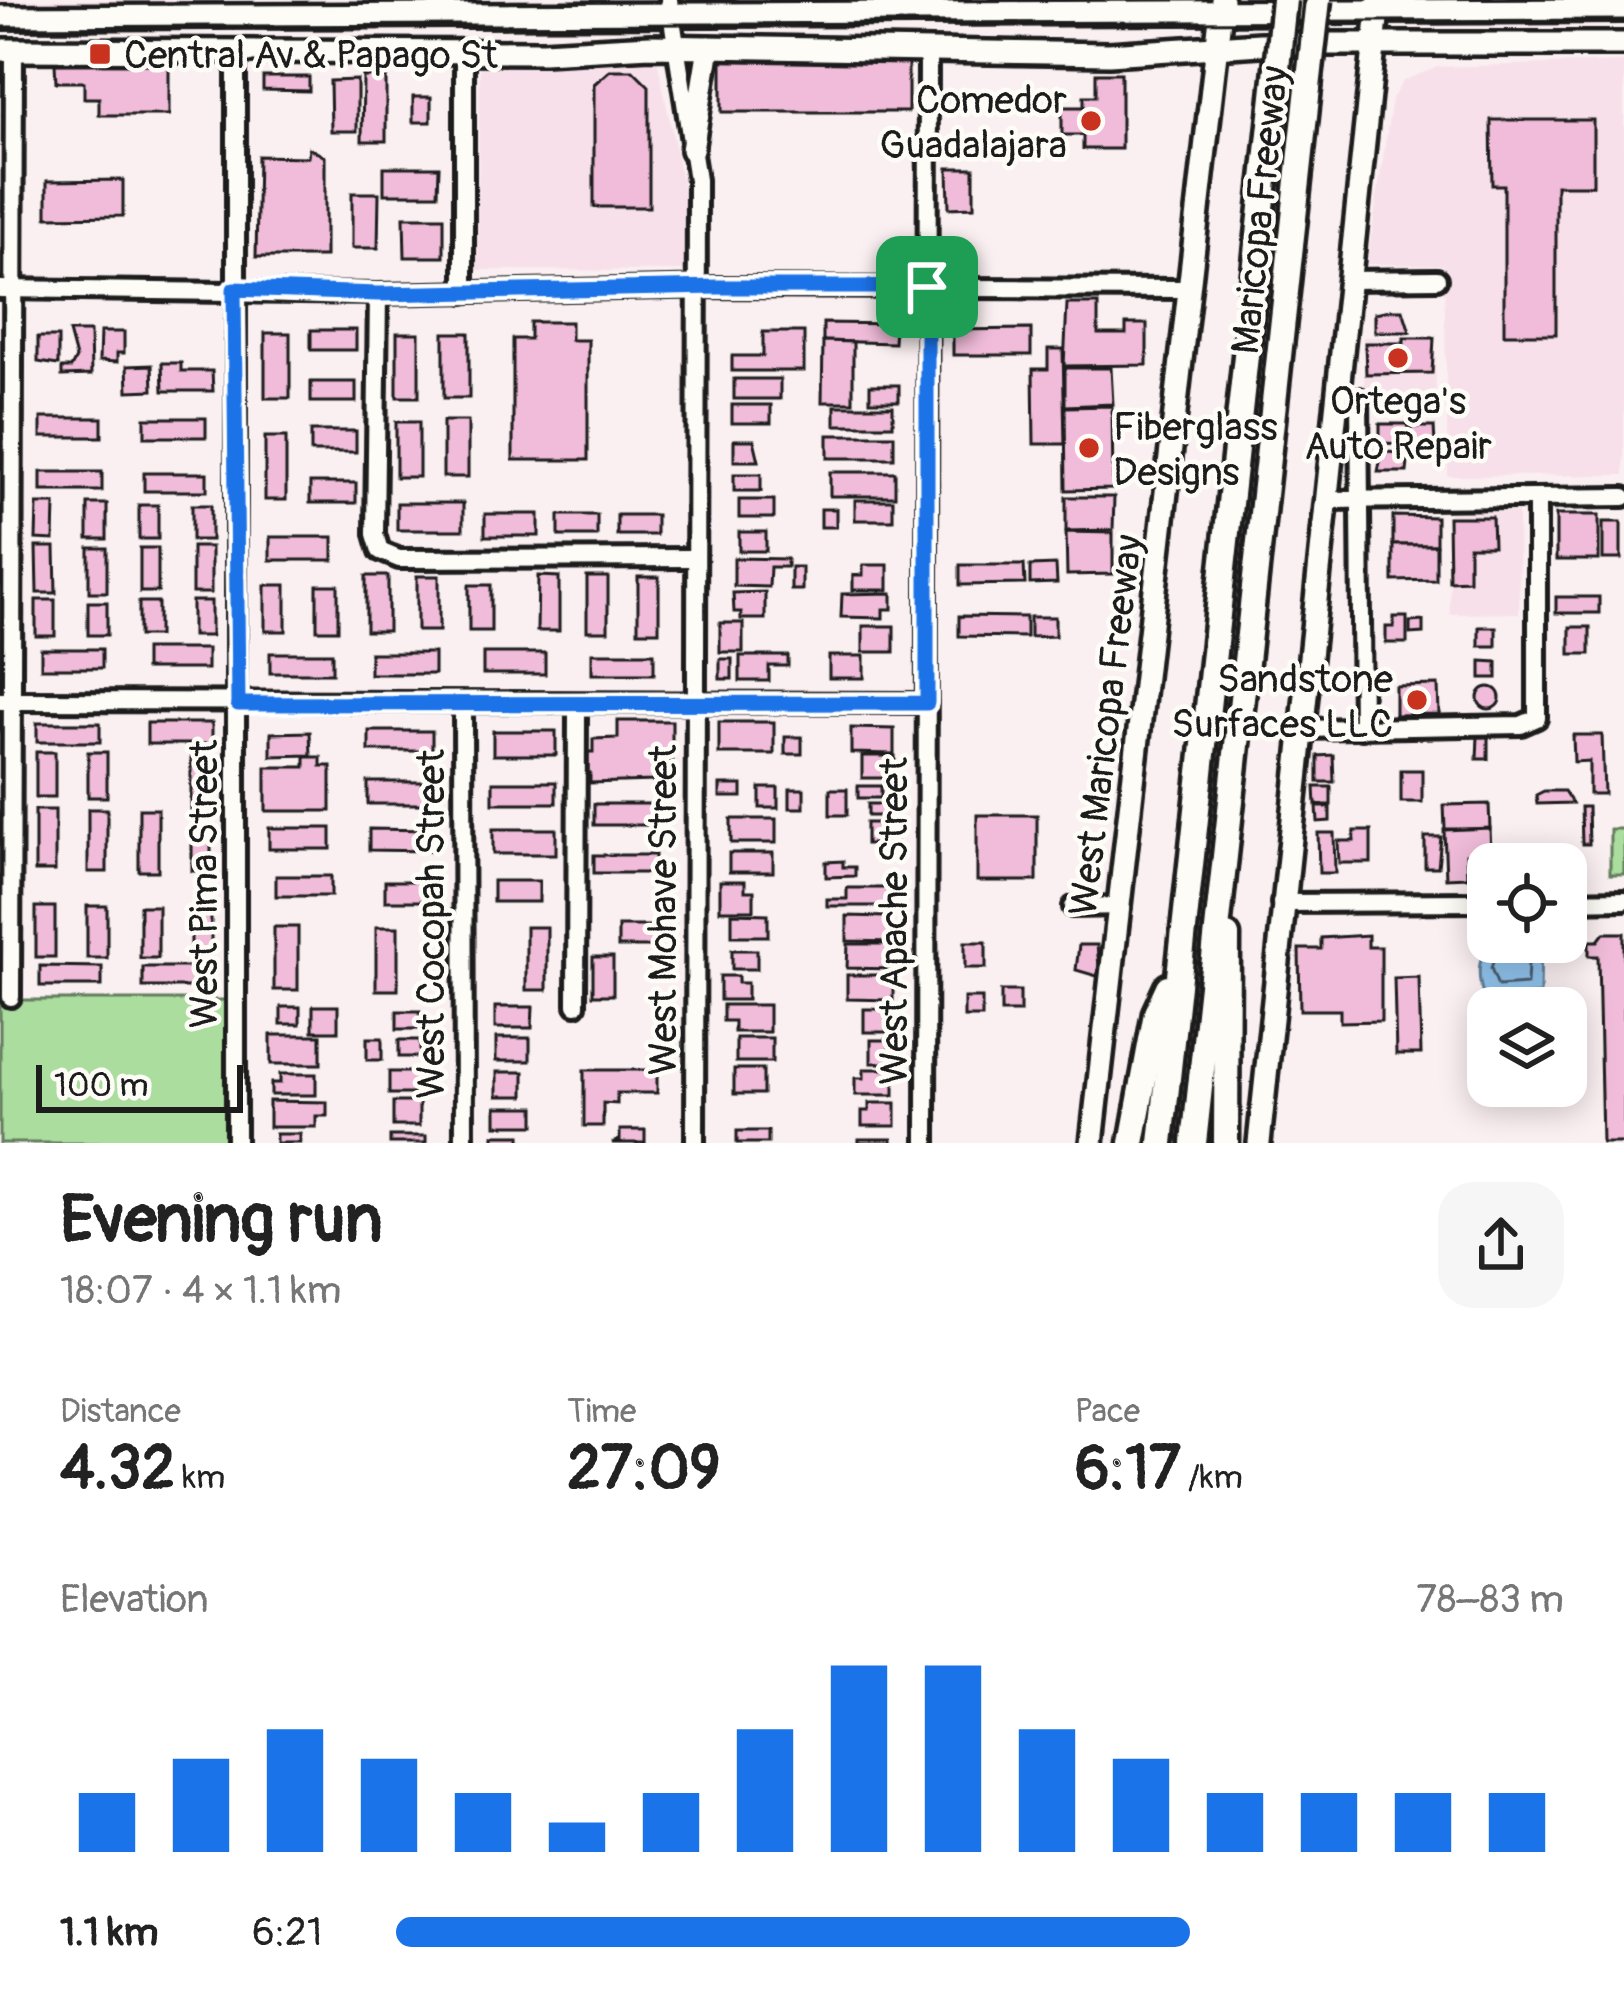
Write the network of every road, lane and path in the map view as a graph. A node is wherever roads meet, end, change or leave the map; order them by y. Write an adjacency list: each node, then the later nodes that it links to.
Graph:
1 (1284, 0): 49 (highway, Maricopa Freeway, bridge)
2 (1318, 0): 42 (highway, Maricopa Freeway, bridge)
3 (1054, 5): 9 (main road); 10 (main road)
4 (633, 7): 5 (main road); 10 (main road)
5 (231, 8): 7 (main road)
6 (1624, 10): 8 (main road)
7 (0, 16)
8 (1376, 20): 9 (main road); 9 (main road); 11 (main road); 19 (main road)
9 (1220, 22): 16 (main road); 24 (main road, West Maricopa Freeway)
10 (671, 23): 12 (main road); 15 (main road); 17 (street, West Mohave Street)
11 (1624, 44)
12 (709, 47): 16 (main road); 17 (main road)
13 (7, 50): 14 (main road); 22 (street)
14 (236, 50): 15 (main road); 23 (street, West Pima Street)
15 (464, 51): 25 (street)
16 (928, 51): 20 (street, West Apache Street)
17 (692, 150): 21 (street, West Mohave Street)
18 (1437, 279): 19 (street)
19 (1349, 280): 29 (main road)
20 (927, 287): 21 (street); 24 (street); 35 (street, West Apache Street)
21 (698, 288): 25 (street); 32 (street, West Mohave Street)
22 (7, 289): 23 (street); 33 (street)
23 (234, 289): 26 (street); 36 (street, West Pima Street)
24 (1188, 289): 47 (main road, West Maricopa Freeway)
25 (464, 293): 26 (street)
26 (378, 294): 32 (street)
27 (1359, 398): 31 (street)
28 (1624, 497): 30 (street)
29 (1326, 500): 31 (street); 41 (main road)
30 (1537, 500): 31 (street); 40 (street)
31 (1360, 503): 40 (street)
32 (696, 558): 38 (street, West Mohave Street)
33 (7, 628): 34 (street)
34 (7, 701): 36 (street); 50 (street)
35 (927, 703): 38 (street); 55 (street, West Apache Street)
36 (238, 704): 37 (street); 52 (street, West Pima Street)
37 (463, 705): 39 (street); 53 (street, West Cocopah Street)
38 (695, 705): 39 (street); 54 (street, West Mohave Street)
39 (577, 706): 51 (street)
40 (1362, 728): 41 (street)
41 (1302, 730): 46 (main road)
42 (1223, 863): 59 (highway, Maricopa Freeway); 60 (highway)
43 (1624, 900): 44 (street)
44 (1587, 901)
45 (1467, 902): 46 (street)
46 (1281, 903): 61 (main road)
47 (1121, 906): 48 (street); 56 (main road, West Maricopa Freeway)
48 (1073, 907)
49 (1177, 969): 57 (highway); 58 (highway, Maricopa Freeway)
50 (11, 997)
51 (576, 1005)
52 (236, 1143)
53 (464, 1143)
54 (695, 1143)
55 (926, 1143)
56 (1092, 1143)
57 (1132, 1143)
58 (1160, 1143)
59 (1194, 1143)
60 (1226, 1143)
61 (1259, 1143)

